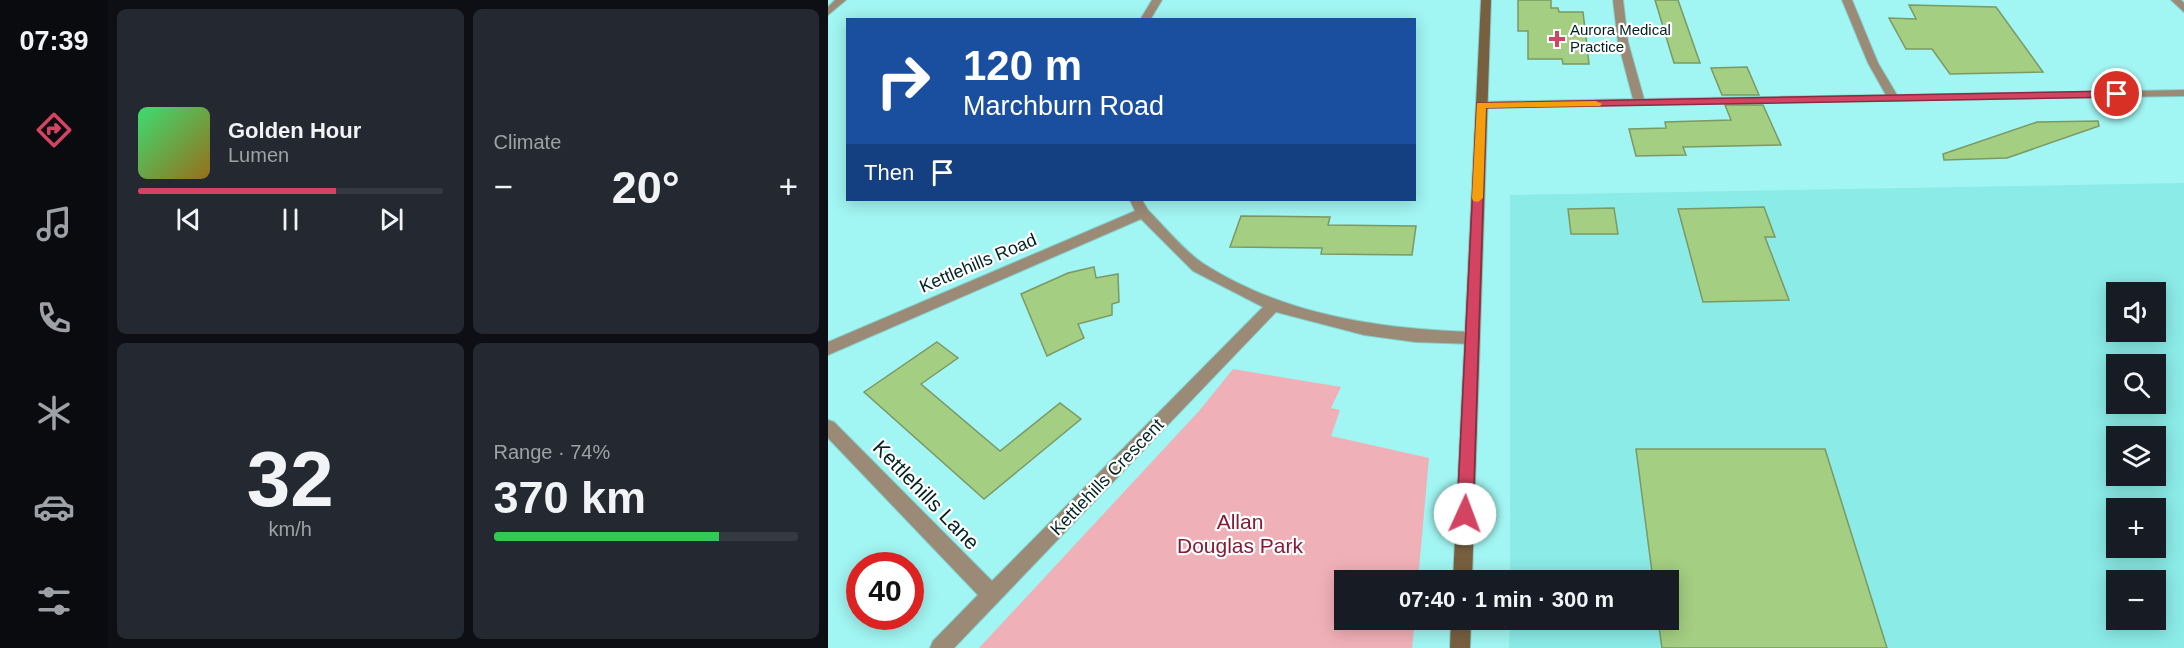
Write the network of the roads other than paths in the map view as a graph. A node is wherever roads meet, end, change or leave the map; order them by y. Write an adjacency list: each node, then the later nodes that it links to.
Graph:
1 (841, 0): 8 (street)
2 (1157, 0): 9 (street)
3 (1486, 0): 13 (street)
4 (1618, 0): 12 (street)
5 (1847, 0): 11 (street)
6 (2176, 0): 7 (street)
7 (2184, 9)
8 (828, 12)
9 (1146, 18)
10 (2184, 93): 11 (street)
11 (1894, 99): 12 (street)
12 (1640, 103): 13 (street)
13 (1480, 105): 17 (street)
14 (1137, 201): 15 (street)
15 (1143, 213): 16 (street); 18 (street, Kettlehills Road)
16 (1273, 306): 17 (street); 21 (street, Kettlehills Crescent)
17 (1472, 338): 20 (street)
18 (828, 349)
19 (828, 427): 21 (street, Kettlehills Lane)
20 (1462, 570)
21 (992, 595): 23 (street, Kettlehills Crescent)
22 (1461, 630): 24 (street)
23 (940, 648)
24 (1460, 648)

